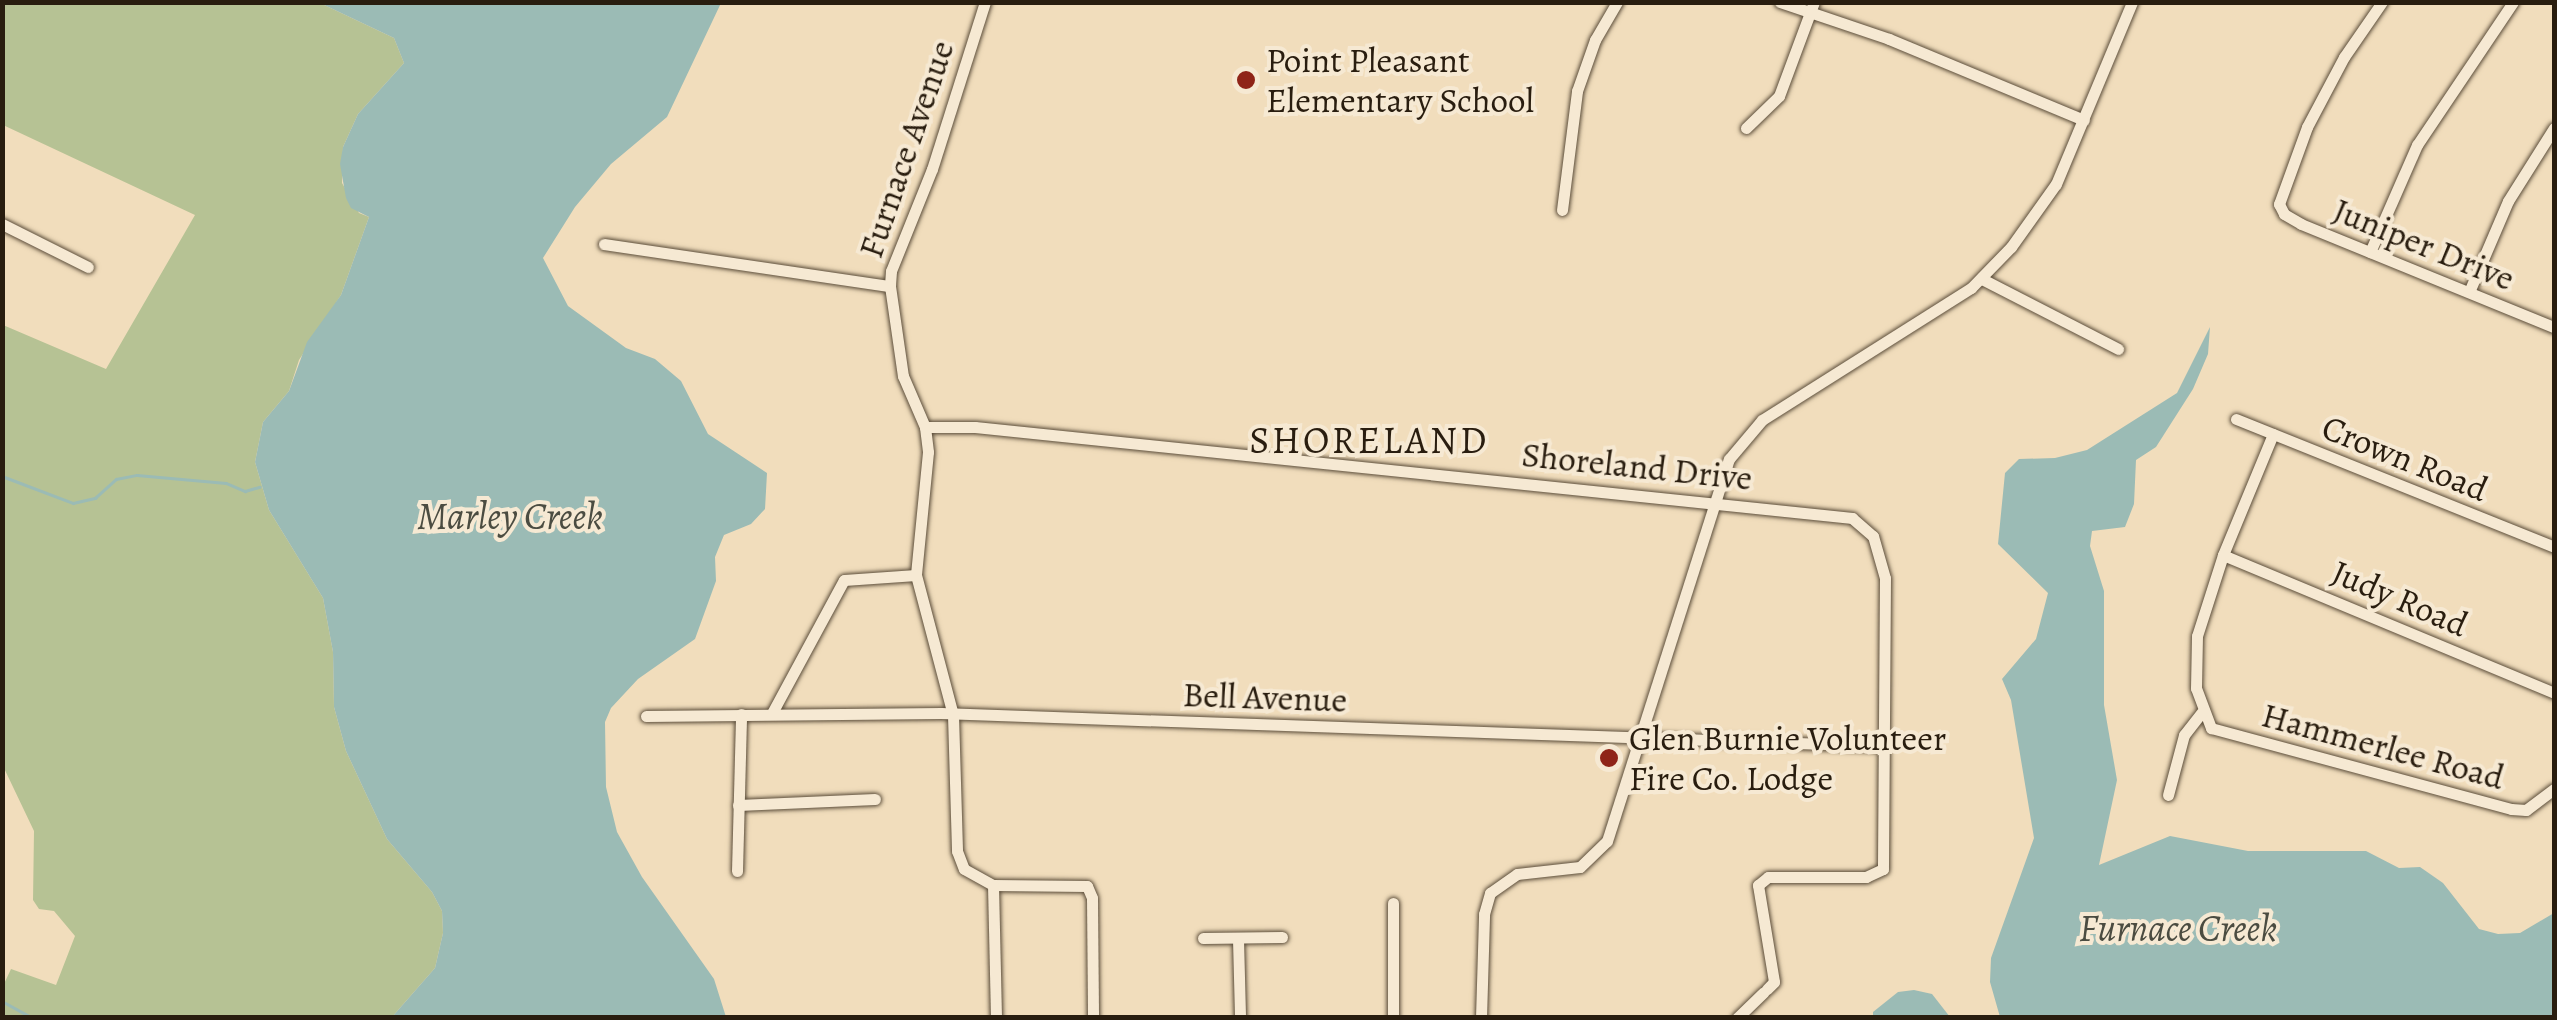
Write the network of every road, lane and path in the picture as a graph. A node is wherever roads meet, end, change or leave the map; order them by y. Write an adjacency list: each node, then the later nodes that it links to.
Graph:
1 (985, 2): 17 (street, Furnace Avenue)
2 (1616, 2): 11 (street)
3 (1780, 2): 7 (street)
4 (2132, 2): 8 (street)
5 (2382, 2): 14 (street, Juniper Drive)
6 (2514, 2): 14 (street)
7 (1812, 8): 8 (street); 9 (street)
8 (2084, 120): 16 (street)
9 (1746, 128)
10 (2554, 128): 18 (street)
11 (1562, 210)
12 (2, 224): 15 (street)
13 (604, 244): 17 (street)
14 (2370, 252): 18 (street, Juniper Drive)
15 (88, 267)
16 (1982, 279): 20 (street); 24 (street)
17 (890, 286): 22 (street, Furnace Avenue)
18 (2469, 292): 19 (street, Juniper Drive)
19 (2554, 327)
20 (2118, 350)
21 (2236, 419): 23 (street, Crown Road)
22 (925, 427): 24 (street, Shoreland Drive); 27 (street, Furnace Avenue)
23 (2272, 434): 25 (street, Crown Road); 26 (street)
24 (1712, 502): 34 (street); 35 (street, Shoreland Drive)
25 (2554, 547)
26 (2224, 555): 28 (street, Judy Road); 29 (street)
27 (916, 575): 30 (street); 32 (street, Furnace Avenue)
28 (2554, 692)
29 (2202, 712): 36 (street, Hammerlee Road); 37 (street)
30 (772, 713): 31 (street, Bell Avenue); 32 (street, Bell Avenue)
31 (742, 714): 33 (street, Bell Avenue); 39 (street)
32 (952, 715): 34 (street, Bell Avenue); 41 (street, Furnace Avenue)
33 (646, 716)
34 (1640, 739): 35 (street, Bell Avenue); 50 (street)
35 (1883, 746): 51 (street, Shoreland Drive)
36 (2554, 789)
37 (2168, 795)
38 (875, 799): 39 (street)
39 (738, 805): 40 (street)
40 (738, 871)
41 (993, 885): 46 (street); 47 (street)
42 (1393, 903): 49 (street)
43 (1282, 937): 45 (street)
44 (1203, 938): 45 (street)
45 (1238, 939): 48 (street)
46 (996, 1018)
47 (1093, 1018)
48 (1240, 1018)
49 (1393, 1018)
50 (1480, 1018)
51 (1737, 1018)

